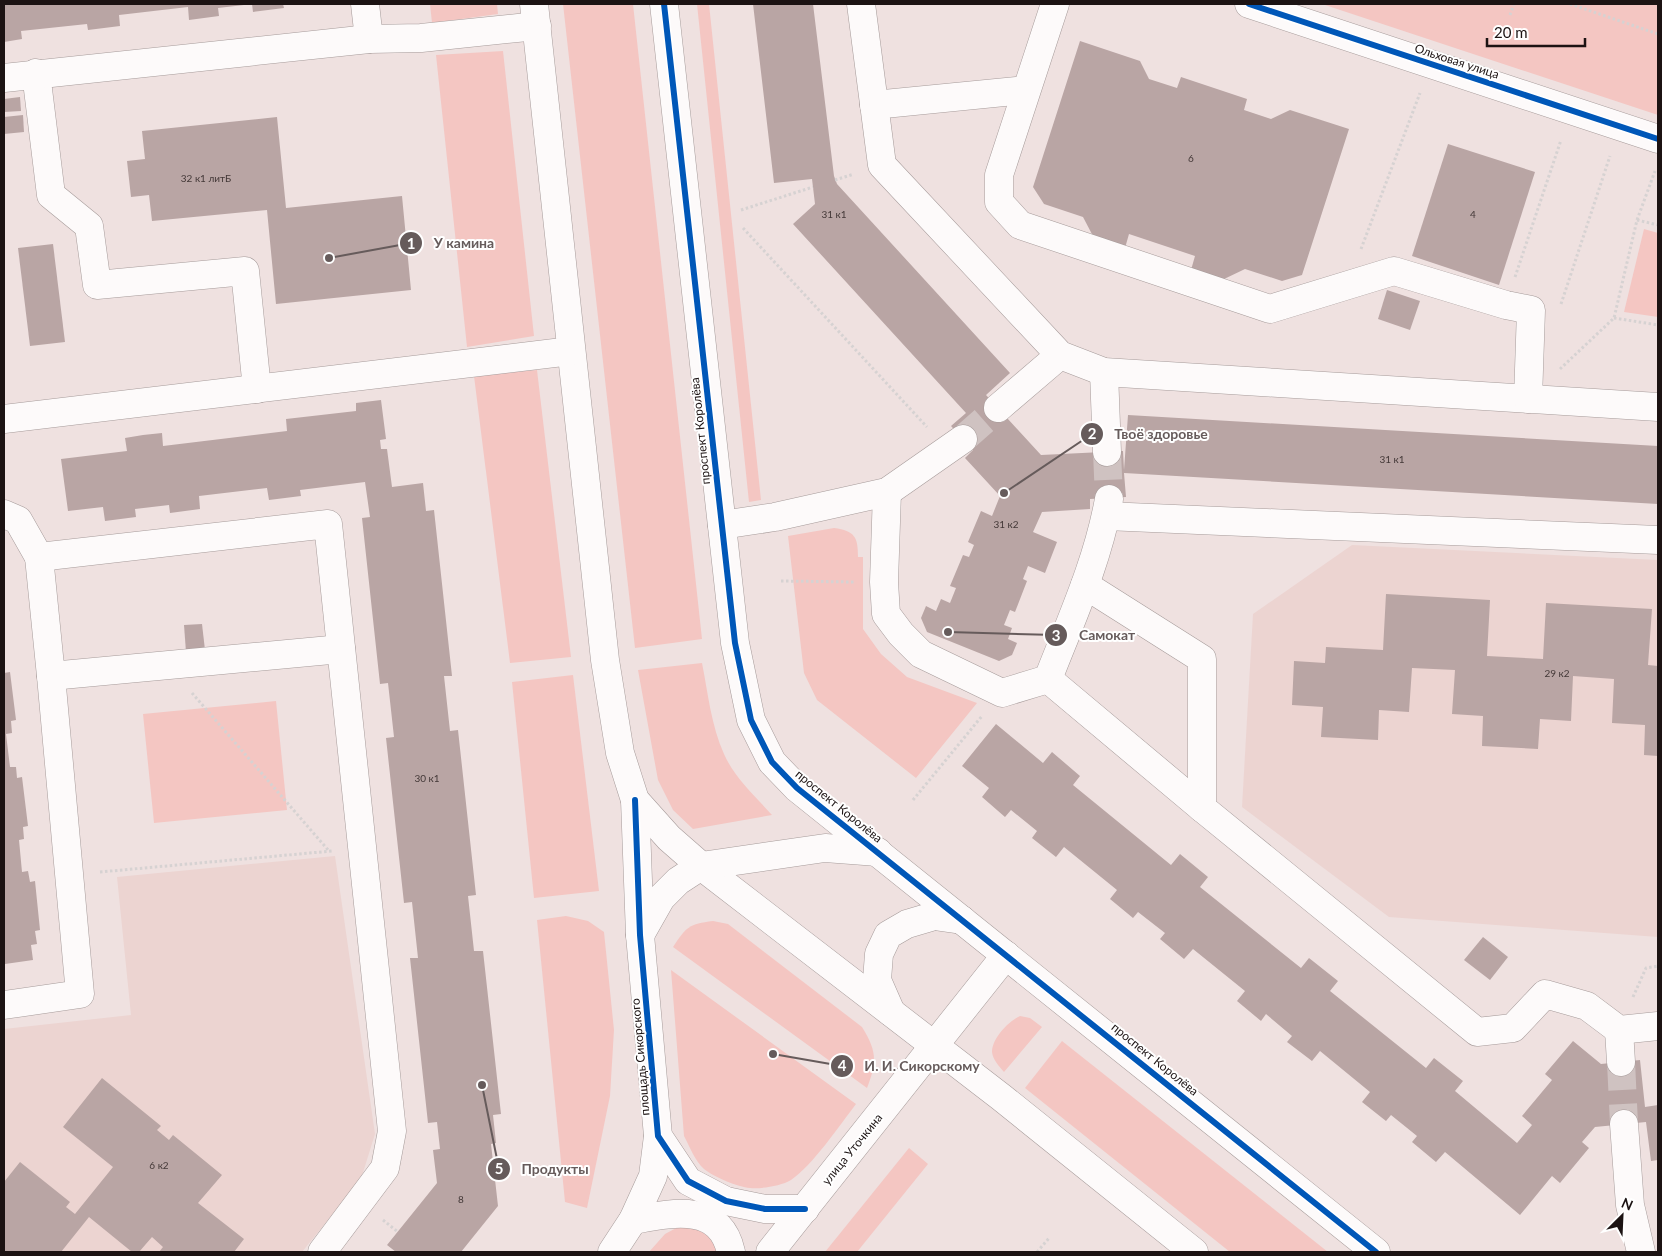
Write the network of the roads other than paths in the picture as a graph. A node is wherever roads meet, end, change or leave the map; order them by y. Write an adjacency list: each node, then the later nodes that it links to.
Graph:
1 (366, 4): 7 (street)
2 (664, 4): 25 (street, проспект Королёва)
3 (861, 4): 11 (street)
4 (1055, 4): 10 (street)
5 (1249, 4): 12 (street, Ольховая улица)
6 (535, 15): 7 (street); 13 (street)
7 (369, 39): 8 (street)
8 (36, 73): 9 (street); 16 (street)
9 (4, 78)
10 (1026, 90): 11 (street); 17 (street)
11 (874, 105): 14 (street)
12 (1658, 139)
13 (571, 352): 16 (street); 32 (street)
14 (1060, 355): 15 (street); 19 (street)
15 (1104, 372): 17 (street); 22 (street)
16 (257, 389): 20 (street)
17 (1528, 399): 18 (street)
18 (1658, 407)
19 (998, 408)
20 (4, 419)
21 (955, 444): 23 (street)
22 (1107, 452)
23 (887, 492): 25 (street); 31 (street)
24 (4, 514): 27 (street)
25 (722, 525): 34 (street, проспект Королёва)
26 (1658, 540): 28 (street)
27 (39, 557): 29 (street); 30 (street)
28 (1085, 585): 31 (street); 33 (street)
29 (341, 649): 30 (street); 49 (street)
30 (51, 676): 39 (street)
31 (1048, 679): 33 (street)
32 (635, 800): 35 (street); 37 (street, площадь Сикорского)
33 (1202, 808): 42 (street)
34 (878, 852): 35 (street); 36 (street, проспект Королёва)
35 (701, 866): 37 (street); 40 (street)
36 (962, 920): 38 (street, проспект Королёва); 40 (street)
37 (640, 935): 46 (street, площадь Сикорского)
38 (1006, 955): 43 (street); 54 (street, проспект Королёва)
39 (4, 1005)
40 (891, 1013): 43 (street)
41 (1658, 1026): 42 (street)
42 (1619, 1030): 44 (street)
43 (935, 1046): 47 (street, улица Уточкина); 53 (street)
44 (1621, 1062)
45 (1624, 1124): 55 (street)
46 (658, 1136): 47 (street, площадь Сикорского); 48 (street)
47 (805, 1209): 52 (street, улица Уточкина)
48 (634, 1220): 50 (street); 51 (street)
49 (322, 1252)
50 (612, 1252)
51 (731, 1252)
52 (770, 1252)
53 (1194, 1252)
54 (1376, 1252)
55 (1641, 1252)

